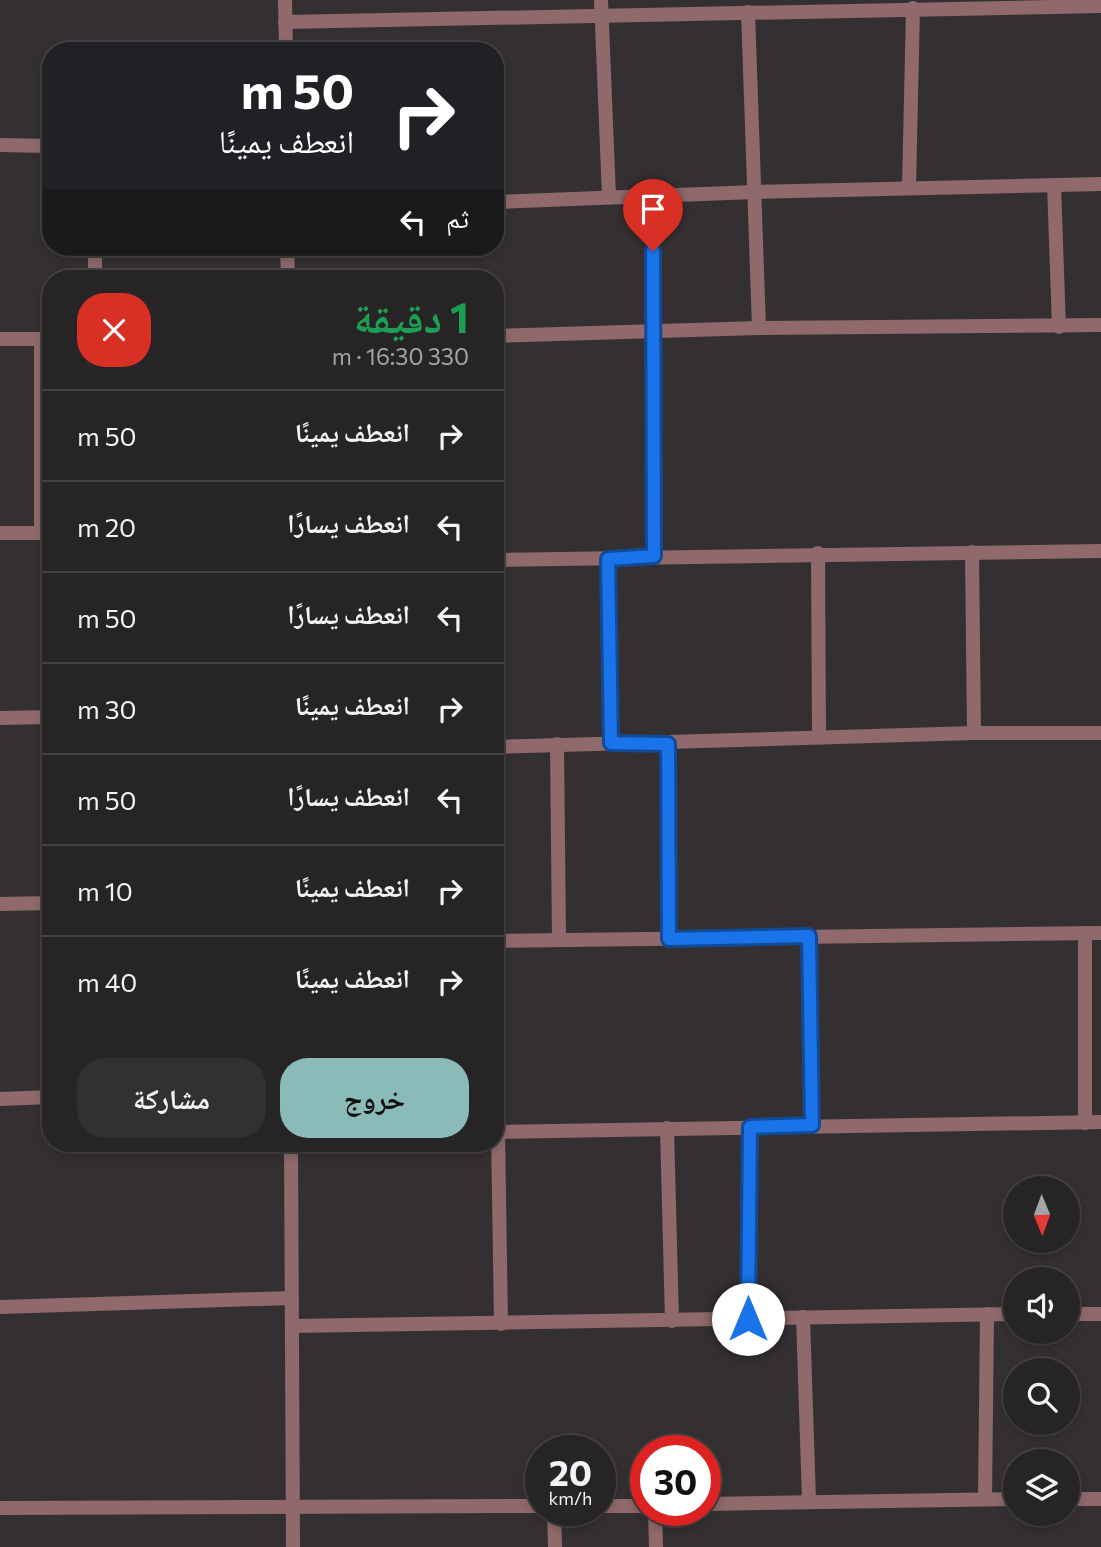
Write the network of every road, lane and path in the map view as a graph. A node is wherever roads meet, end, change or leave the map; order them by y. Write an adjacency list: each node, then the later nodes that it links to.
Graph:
1 (285, 0): 8 (street)
2 (601, 0): 7 (street)
3 (799, 5): 5 (street); 6 (street)
4 (1101, 6): 5 (street)
5 (913, 8): 14 (street)
6 (748, 12): 7 (street); 15 (street)
7 (601, 18): 8 (street); 17 (street)
8 (285, 22): 9 (street)
9 (286, 42)
10 (0, 145): 11 (street)
11 (42, 146)
12 (1101, 184): 13 (street)
13 (1055, 186): 14 (street); 20 (street)
14 (909, 188): 15 (street)
15 (755, 192): 16 (street); 21 (street)
16 (653, 196): 17 (street); 22 (street)
17 (609, 197): 18 (street)
18 (504, 202)
19 (1101, 325): 20 (street)
20 (1059, 327): 21 (street)
21 (759, 328): 22 (street)
22 (653, 333): 23 (street); 31 (street)
23 (504, 336)
24 (0, 339): 25 (street)
25 (42, 339)
26 (0, 533): 27 (street)
27 (42, 533)
28 (1101, 551): 29 (street)
29 (972, 552): 30 (street); 36 (street)
30 (818, 553): 31 (street); 38 (street)
31 (654, 556): 32 (street)
32 (608, 559): 33 (street); 39 (street)
33 (504, 560)
34 (42, 717): 35 (street)
35 (0, 718)
36 (974, 733): 37 (street); 38 (street)
37 (1101, 733)
38 (820, 737): 41 (street)
39 (611, 743): 40 (street); 41 (street)
40 (557, 744): 42 (street); 49 (street)
41 (668, 744): 48 (street)
42 (504, 747)
43 (42, 903): 44 (street)
44 (0, 904)
45 (1084, 933): 46 (street); 47 (street); 54 (street)
46 (1101, 933)
47 (809, 936): 48 (street); 55 (street)
48 (669, 939): 49 (street)
49 (559, 940): 50 (street)
50 (504, 941)
51 (42, 1097): 52 (street)
52 (0, 1099)
53 (1101, 1122): 54 (street)
54 (1085, 1123): 55 (street)
55 (812, 1125): 56 (street)
56 (750, 1127): 57 (street); 68 (street)
57 (667, 1128): 58 (street); 69 (street)
58 (504, 1131)
59 (291, 1152): 61 (street)
60 (497, 1152): 70 (street)
61 (292, 1298): 62 (street); 71 (street)
62 (0, 1307)
63 (987, 1314): 64 (street); 67 (street); 72 (street)
64 (1003, 1314)
65 (1080, 1314): 66 (street)
66 (1101, 1314)
67 (803, 1317): 68 (street); 76 (street)
68 (748, 1319): 69 (street)
69 (672, 1321): 70 (street)
70 (501, 1324): 71 (street)
71 (292, 1326): 79 (street)
72 (985, 1499): 73 (street); 76 (street)
73 (1003, 1499)
74 (1080, 1499): 75 (street)
75 (1101, 1499)
76 (809, 1500): 77 (street)
77 (721, 1503)
78 (525, 1506): 79 (street)
79 (293, 1507): 80 (street); 83 (street)
80 (0, 1508)
81 (554, 1526): 84 (street)
82 (655, 1526): 85 (street)
83 (293, 1547)
84 (555, 1547)
85 (656, 1547)

